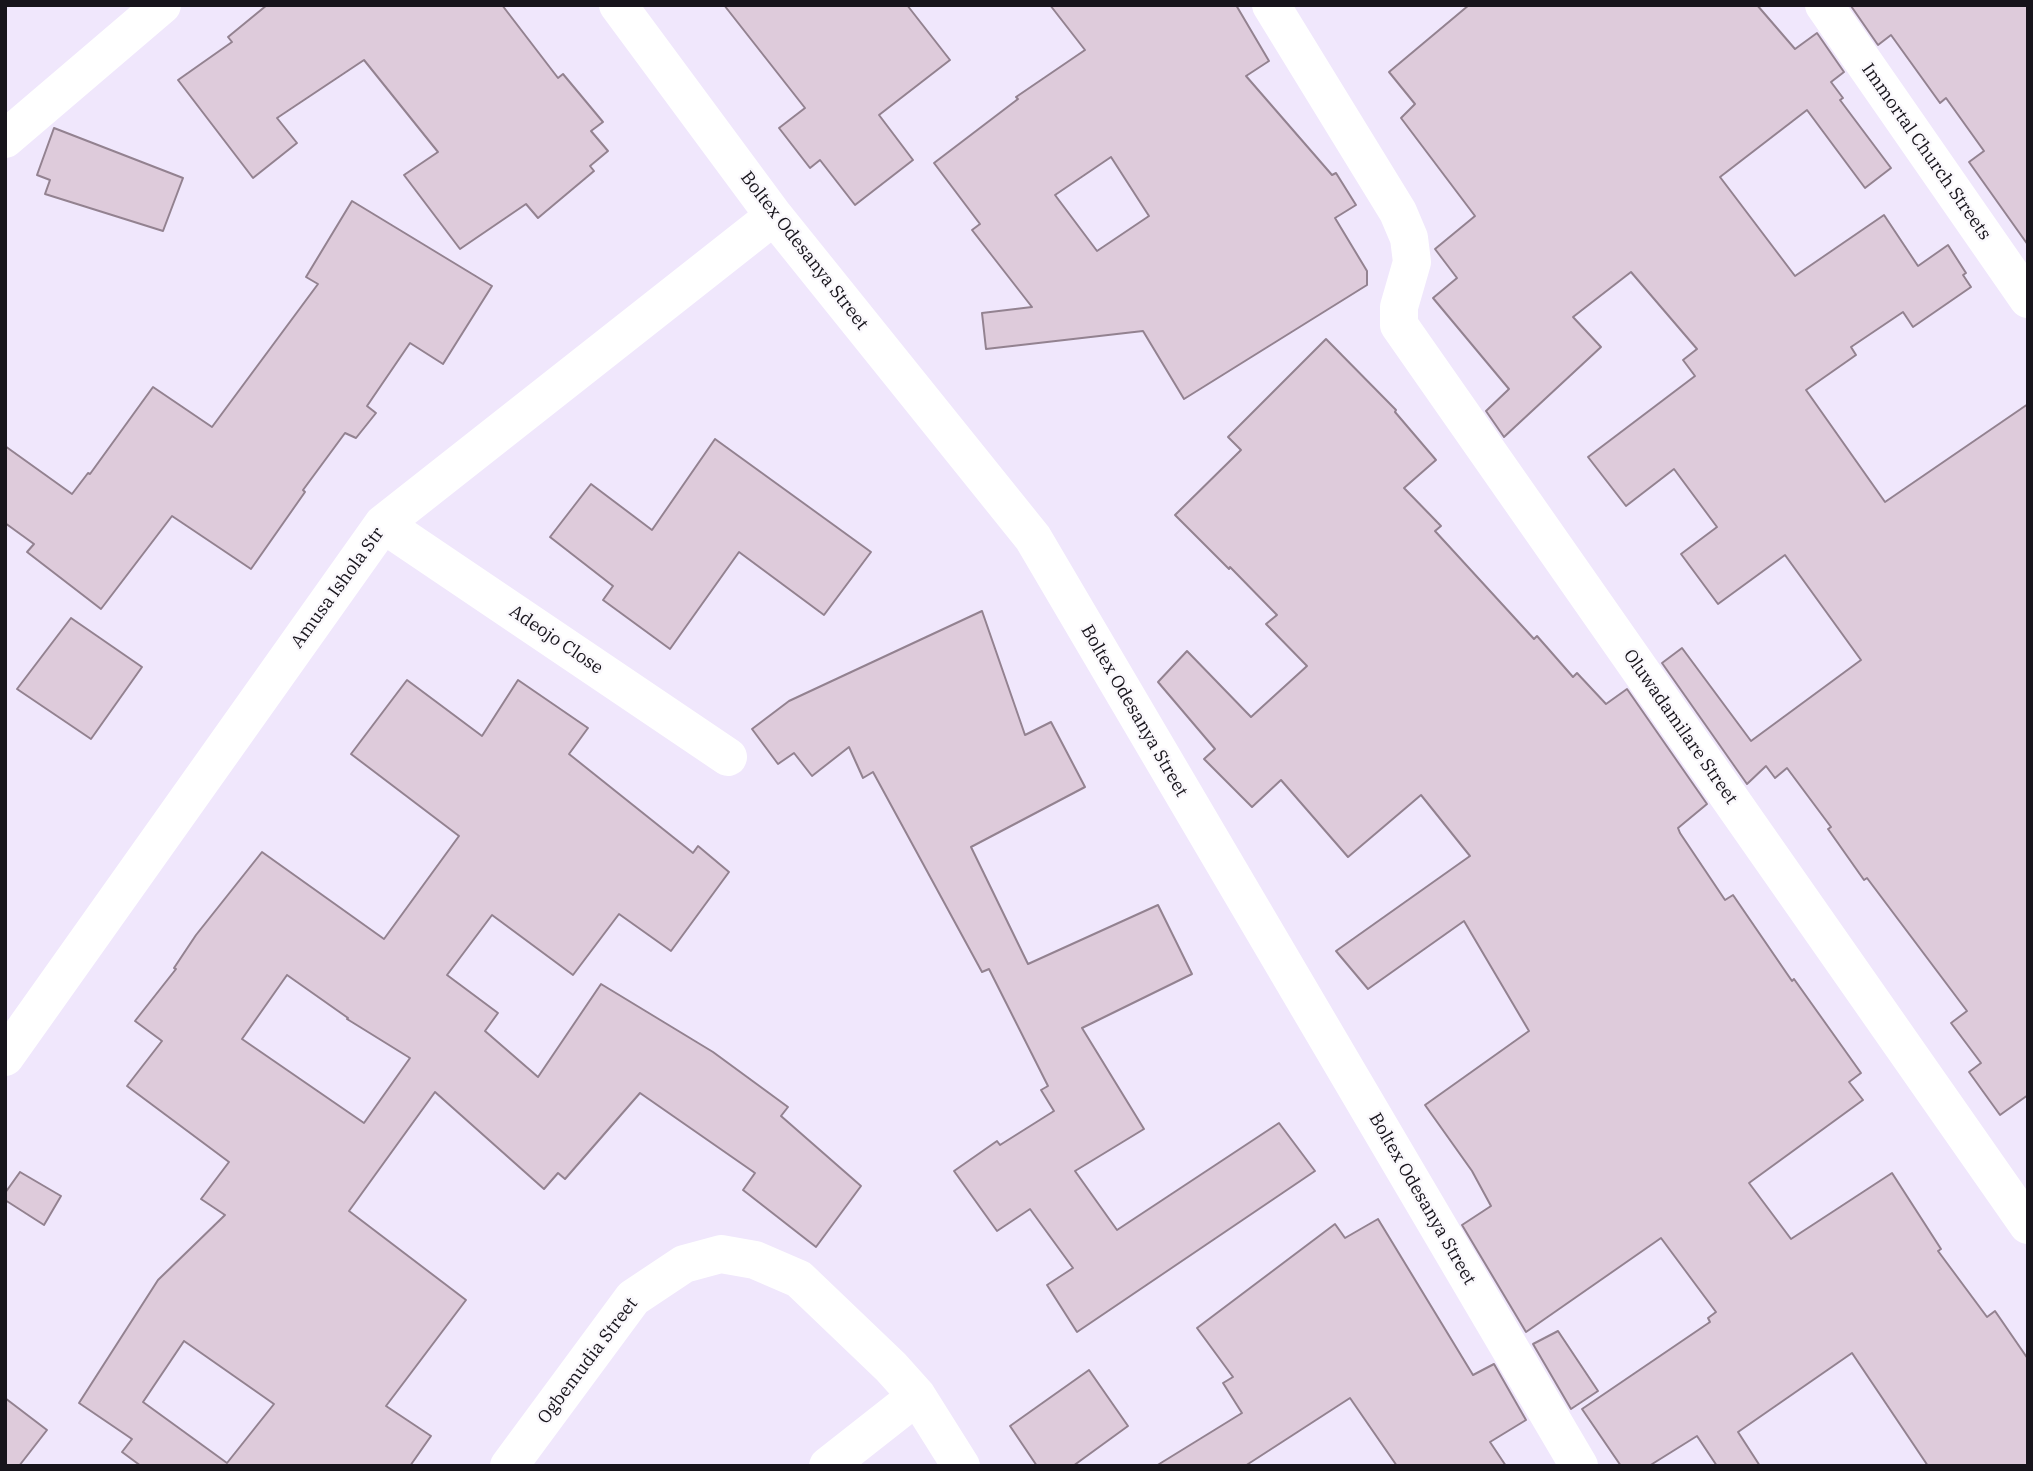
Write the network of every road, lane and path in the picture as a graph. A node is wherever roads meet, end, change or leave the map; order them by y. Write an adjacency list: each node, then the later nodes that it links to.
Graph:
1 (162, 5): 5 (street)
2 (618, 5): 6 (street, Boltex Odesanya Street)
3 (1271, 5): 11 (street, Oluwadamilare Street)
4 (1824, 5): 7 (street, Immortal Church Streets)
5 (5, 139)
6 (774, 216): 8 (street, Amusa Ishola Str); 16 (street, Boltex Odesanya Street)
7 (2028, 299)
8 (383, 524): 9 (street, Adeojo Close); 10 (street, Amusa Ishola Str)
9 (728, 757)
10 (5, 1057)
11 (2028, 1225)
12 (917, 1396): 13 (street, Ogbemudia Street); 14 (street); 15 (street, Ogbemudia Street)
13 (509, 1466)
14 (828, 1466)
15 (961, 1466)
16 (1579, 1466)

